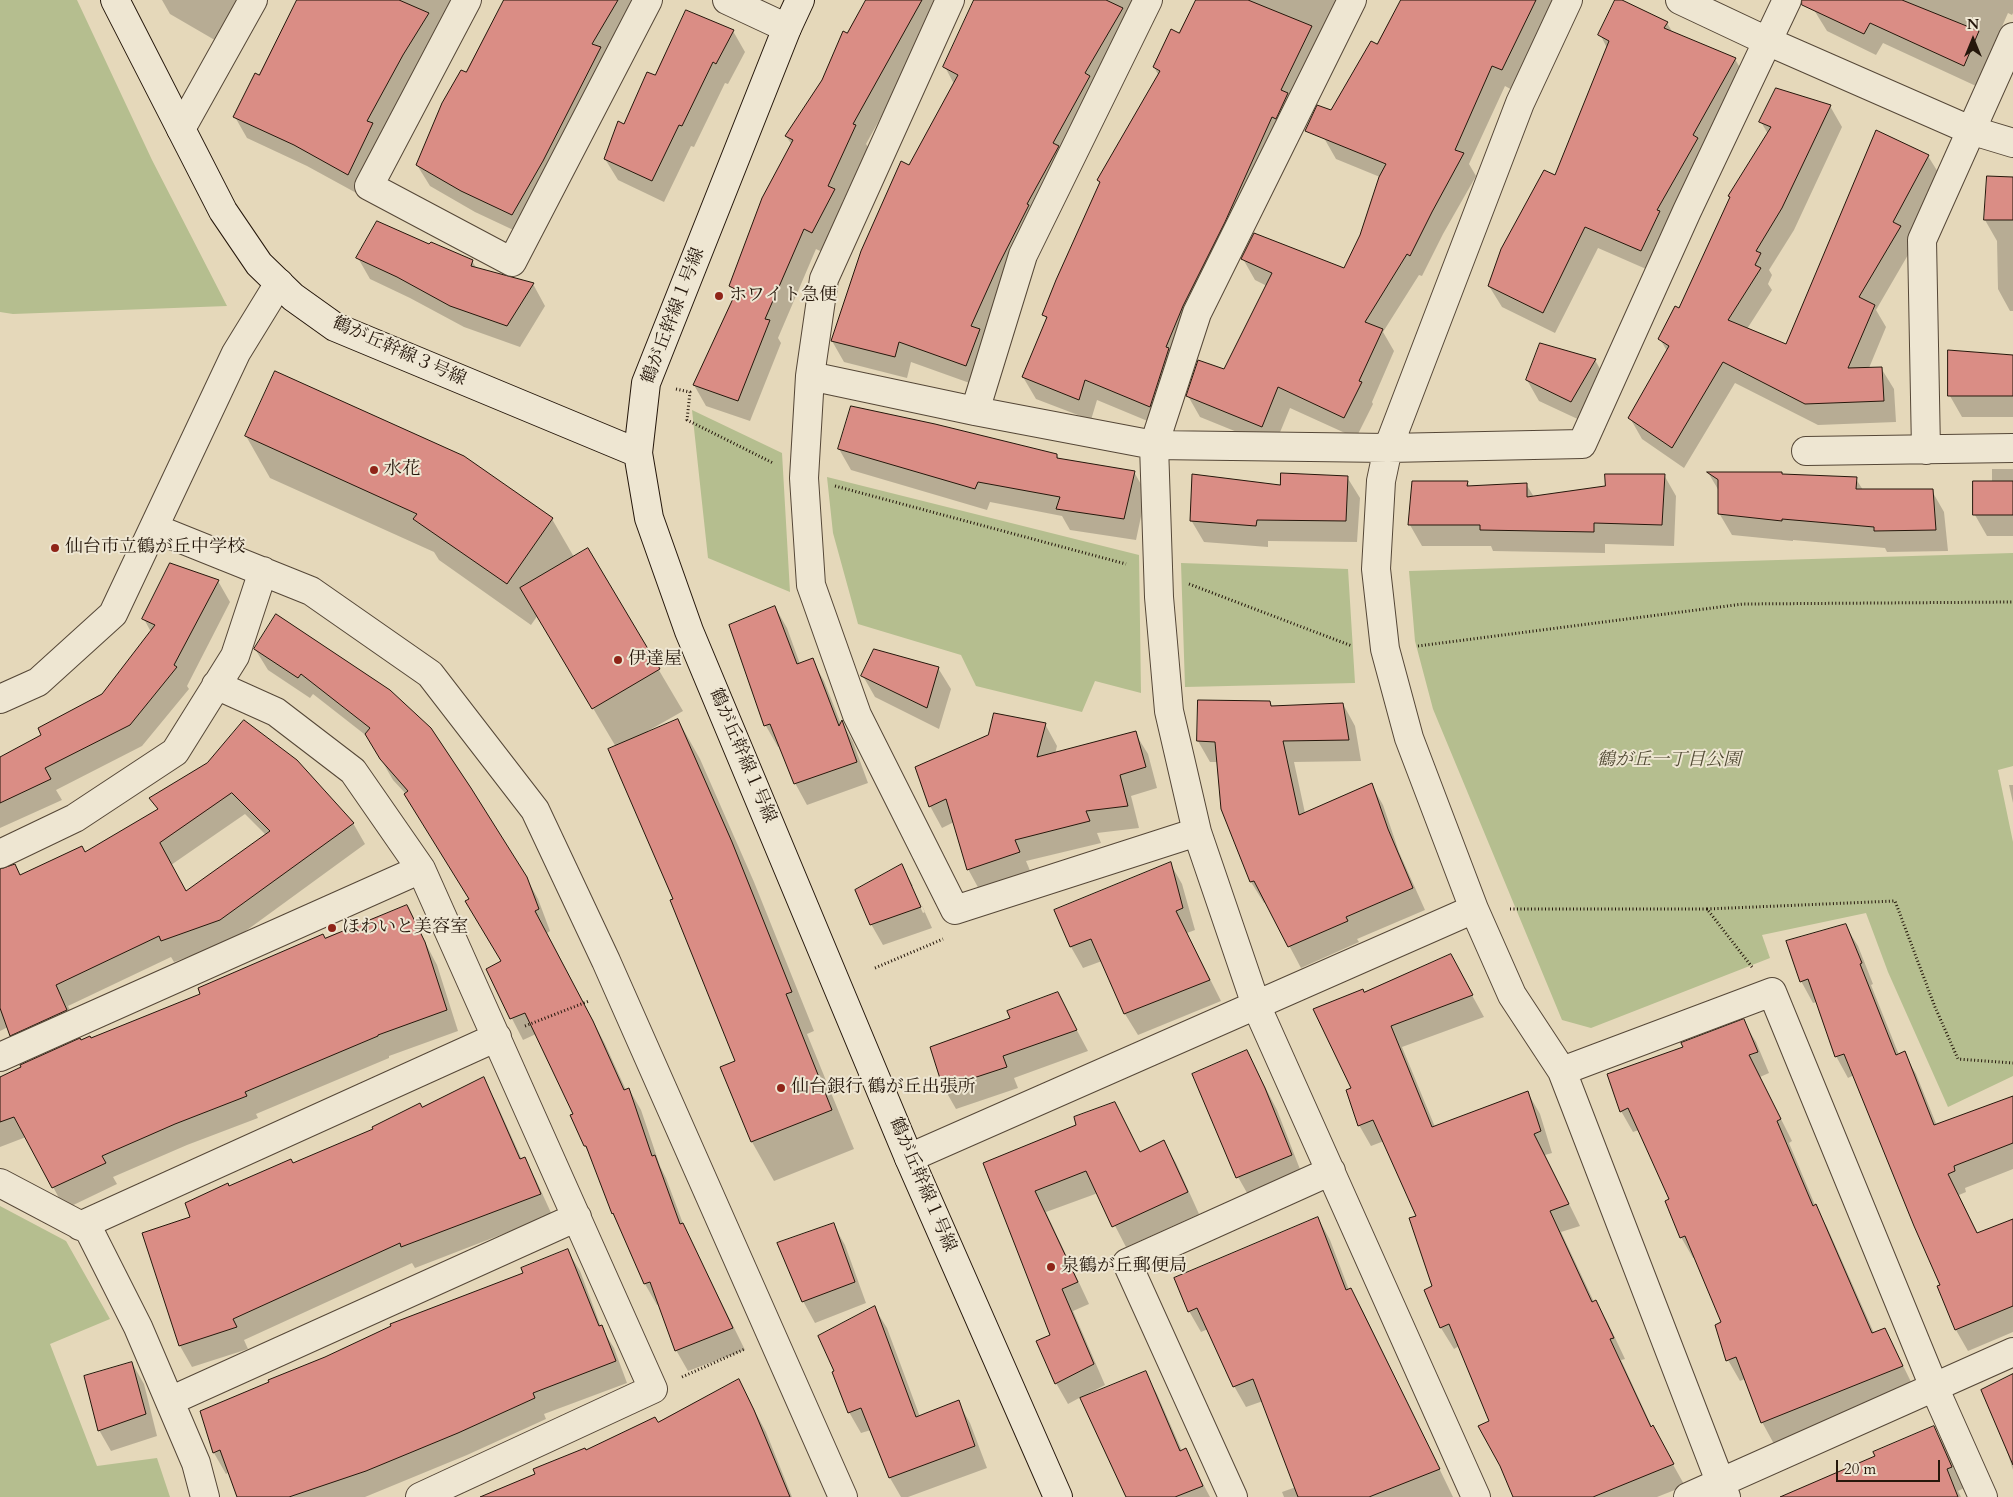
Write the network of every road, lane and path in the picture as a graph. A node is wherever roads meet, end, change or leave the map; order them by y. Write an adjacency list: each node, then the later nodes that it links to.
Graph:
1 (115, 0): 16 (street, 鶴が丘幹線３号線)
2 (253, 0): 16 (street)
3 (467, 0): 4 (street)
4 (648, 0)
5 (727, 0): 13 (street)
6 (800, 0): 13 (street, 鶴が丘幹線１号線)
7 (950, 0): 20 (street)
8 (1148, 0): 22 (street)
9 (1352, 0): 23 (street)
10 (1568, 0): 24 (street)
11 (1680, 0): 15 (street)
12 (1787, 0): 15 (street)
13 (787, 28): 21 (street, 鶴が丘幹線１号線)
14 (2013, 37): 17 (street)
15 (1767, 42): 17 (street); 24 (street)
16 (181, 129): 19 (street, 鶴が丘幹線３号線)
17 (1970, 130): 18 (street); 26 (street)
18 (2013, 143)
19 (279, 283): 28 (street, 鶴が丘幹線３号線); 30 (street)
20 (810, 376): 22 (street); 29 (street)
21 (646, 383): 28 (street, 鶴が丘幹線１号線); 29 (path)
22 (976, 411): 23 (street)
23 (1154, 445): 24 (street); 32 (street)
24 (1388, 448): 41 (street)
25 (2013, 448): 26 (street)
26 (1926, 450): 27 (street)
27 (1806, 451)
28 (638, 453): 52 (street, 鶴が丘幹線１号線)
29 (804, 478): 32 (path); 43 (street)
30 (154, 528): 31 (street); 37 (street)
31 (263, 572): 36 (street); 45 (street)
32 (1158, 573): 35 (path); 38 (street)
33 (2013, 602): 34 (path)
34 (1417, 646)
35 (1354, 647)
36 (216, 685): 39 (street); 40 (street)
37 (0, 700)
38 (1196, 832): 43 (street); 47 (street)
39 (0, 854)
40 (421, 869): 48 (street); 49 (street)
41 (1474, 909): 42 (path); 47 (street); 51 (street)
42 (1707, 909): 46 (path); 50 (path)
43 (955, 910): 44 (path)
44 (875, 968)
45 (618, 990): 48 (path); 57 (street)
46 (1772, 992): 51 (street); 59 (street)
47 (1256, 1005): 52 (street); 53 (street)
48 (496, 1037): 55 (street); 56 (street)
49 (0, 1057)
50 (2013, 1062)
51 (1562, 1071): 62 (street)
52 (909, 1158): 66 (street, 鶴が丘幹線１号線)
53 (1331, 1171): 67 (street); 68 (street)
54 (0, 1183): 56 (street)
55 (577, 1218): 60 (street); 61 (street)
56 (80, 1226): 61 (street)
57 (772, 1338): 60 (path); 65 (street)
58 (2013, 1352): 59 (street)
59 (1934, 1387): 62 (street); 70 (street)
60 (654, 1389): 64 (street)
61 (170, 1400): 63 (street)
62 (1723, 1490): 69 (street)
63 (205, 1497)
64 (420, 1497)
65 (843, 1497)
66 (1058, 1497)
67 (1233, 1497)
68 (1476, 1497)
69 (1688, 1497)
70 (1983, 1497)

